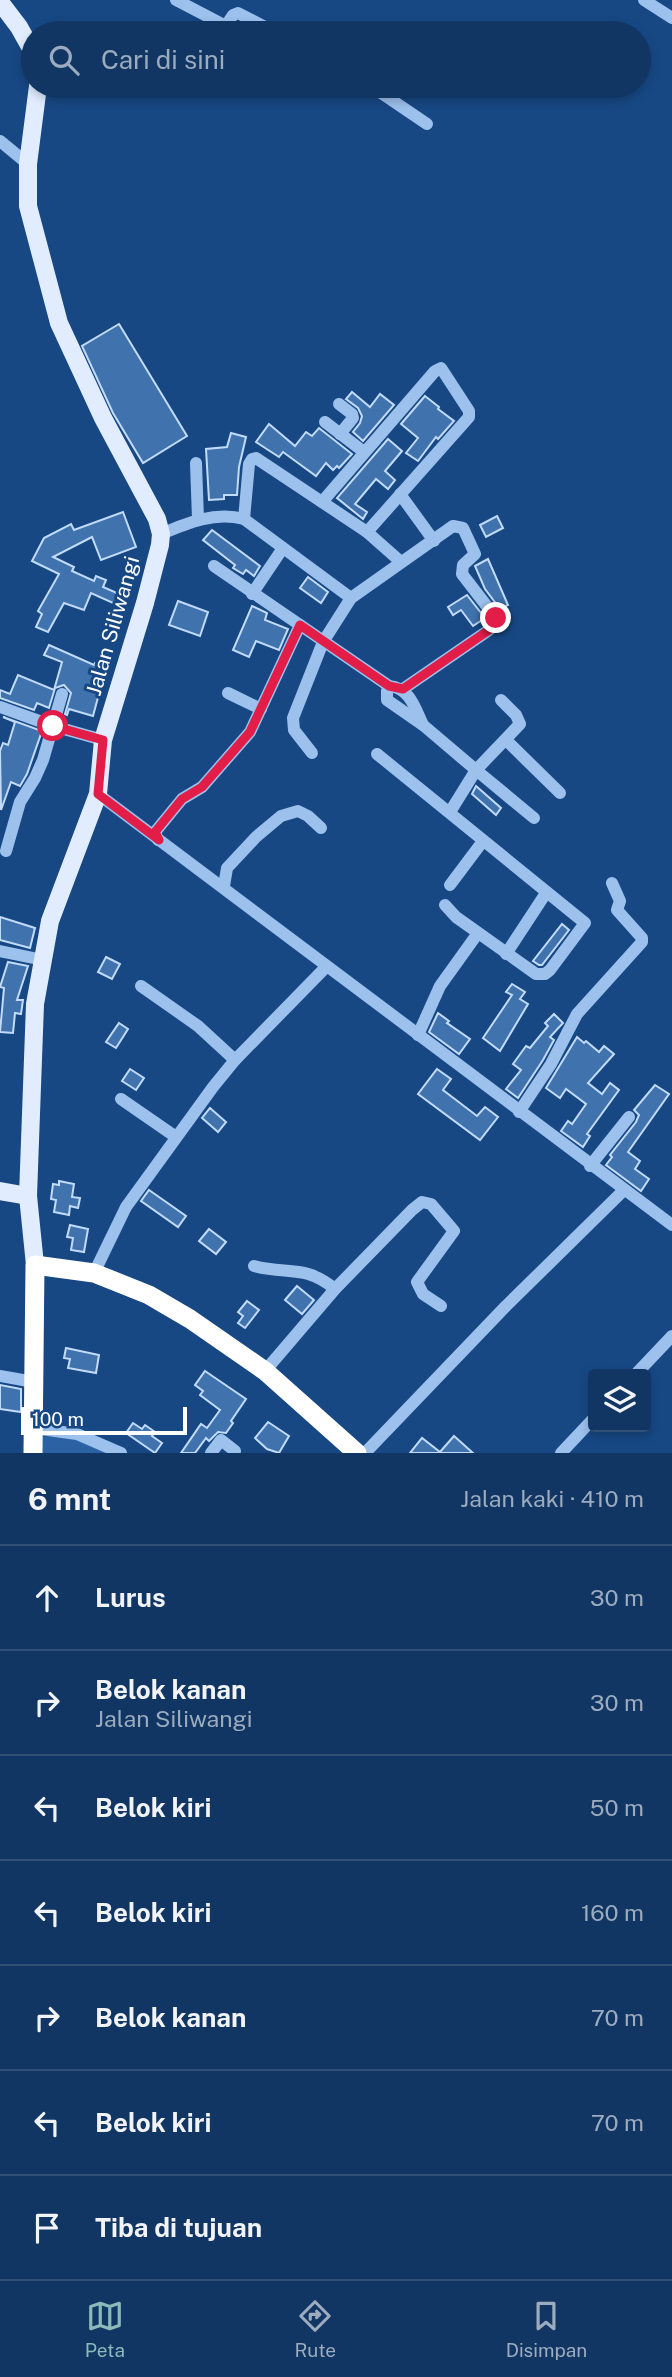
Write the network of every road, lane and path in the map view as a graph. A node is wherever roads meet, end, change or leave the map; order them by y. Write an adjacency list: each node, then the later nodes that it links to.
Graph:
1 (176, 0): 5 (street)
2 (644, 0): 4 (street)
3 (0, 2): 8 (main road)
4 (672, 18)
5 (216, 21)
6 (230, 21): 7 (street)
7 (254, 21)
8 (21, 31)
9 (37, 98): 13 (main road, Jalan Siliwangi)
10 (389, 98): 11 (street)
11 (427, 124)
12 (0, 141): 13 (street)
13 (29, 164): 24 (main road, Jalan Siliwangi)
14 (339, 404): 16 (street)
15 (325, 422): 16 (street)
16 (340, 434): 17 (street)
17 (364, 452): 19 (street); 20 (street)
18 (196, 463): 21 (street)
19 (400, 494): 23 (street); 25 (street)
20 (322, 502): 22 (street); 23 (street)
21 (198, 519): 22 (street); 24 (street)
22 (244, 519): 26 (street)
23 (367, 532): 27 (street)
24 (161, 534): 41 (main road, Jalan Siliwangi)
25 (434, 541): 27 (street); 33 (street)
26 (283, 548): 29 (street); 30 (street)
27 (401, 562): 30 (street)
28 (214, 566): 29 (street)
29 (252, 594): 31 (street)
30 (351, 598): 32 (street)
31 (300, 625): 32 (street); 38 (street)
32 (324, 642): 33 (street); 43 (street)
33 (396, 687): 39 (street); 39 (street)
34 (228, 693): 38 (street)
35 (62, 694): 40 (street)
36 (501, 700): 42 (street)
37 (0, 707): 40 (street)
38 (261, 709): 51 (street)
39 (423, 725): 45 (street)
40 (53, 726): 41 (street); 53 (street)
41 (103, 740): 47 (main road, Jalan Siliwangi)
42 (506, 740): 45 (street); 46 (street)
43 (312, 753)
44 (377, 754): 48 (street)
45 (476, 770): 48 (street); 49 (street)
46 (560, 793)
47 (98, 794): 51 (street); 62 (main road, Jalan Siliwangi)
48 (450, 812): 52 (street)
49 (534, 818)
50 (321, 828): 56 (street)
51 (159, 840): 56 (street)
52 (483, 841): 55 (street); 57 (street)
53 (6, 851)
54 (612, 883): 68 (street)
55 (450, 885)
56 (224, 886): 63 (street)
57 (546, 893): 61 (street); 61 (street)
58 (445, 905): 59 (street)
59 (478, 933): 61 (street); 65 (street)
60 (0, 951): 62 (street)
61 (506, 954)
62 (43, 960): 74 (main road, Jalan Siliwangi)
63 (326, 967): 65 (street); 66 (street)
64 (141, 986): 66 (street)
65 (418, 1035): 68 (street)
66 (235, 1060): 70 (street)
67 (121, 1099): 70 (street)
68 (519, 1112): 71 (street)
69 (629, 1117): 71 (street)
70 (176, 1137): 78 (street)
71 (590, 1166): 72 (street)
72 (624, 1190): 75 (street); 93 (street)
73 (0, 1191): 74 (main road)
74 (28, 1196): 76 (main road, Jalan Siliwangi)
75 (672, 1226)
76 (35, 1265): 78 (highway); 85 (highway)
77 (254, 1266): 79 (street)
78 (93, 1273): 83 (highway)
79 (335, 1289): 80 (street); 83 (street)
80 (440, 1306)
81 (672, 1336): 82 (street)
82 (641, 1369)
83 (265, 1371): 92 (highway)
84 (0, 1376): 85 (street)
85 (34, 1382): 87 (highway)
86 (588, 1424): 94 (street)
87 (33, 1428): 89 (highway); 90 (street)
88 (235, 1451): 91 (street)
89 (33, 1453)
90 (121, 1453)
91 (211, 1453)
92 (358, 1453)
93 (365, 1453)
94 (561, 1453)

